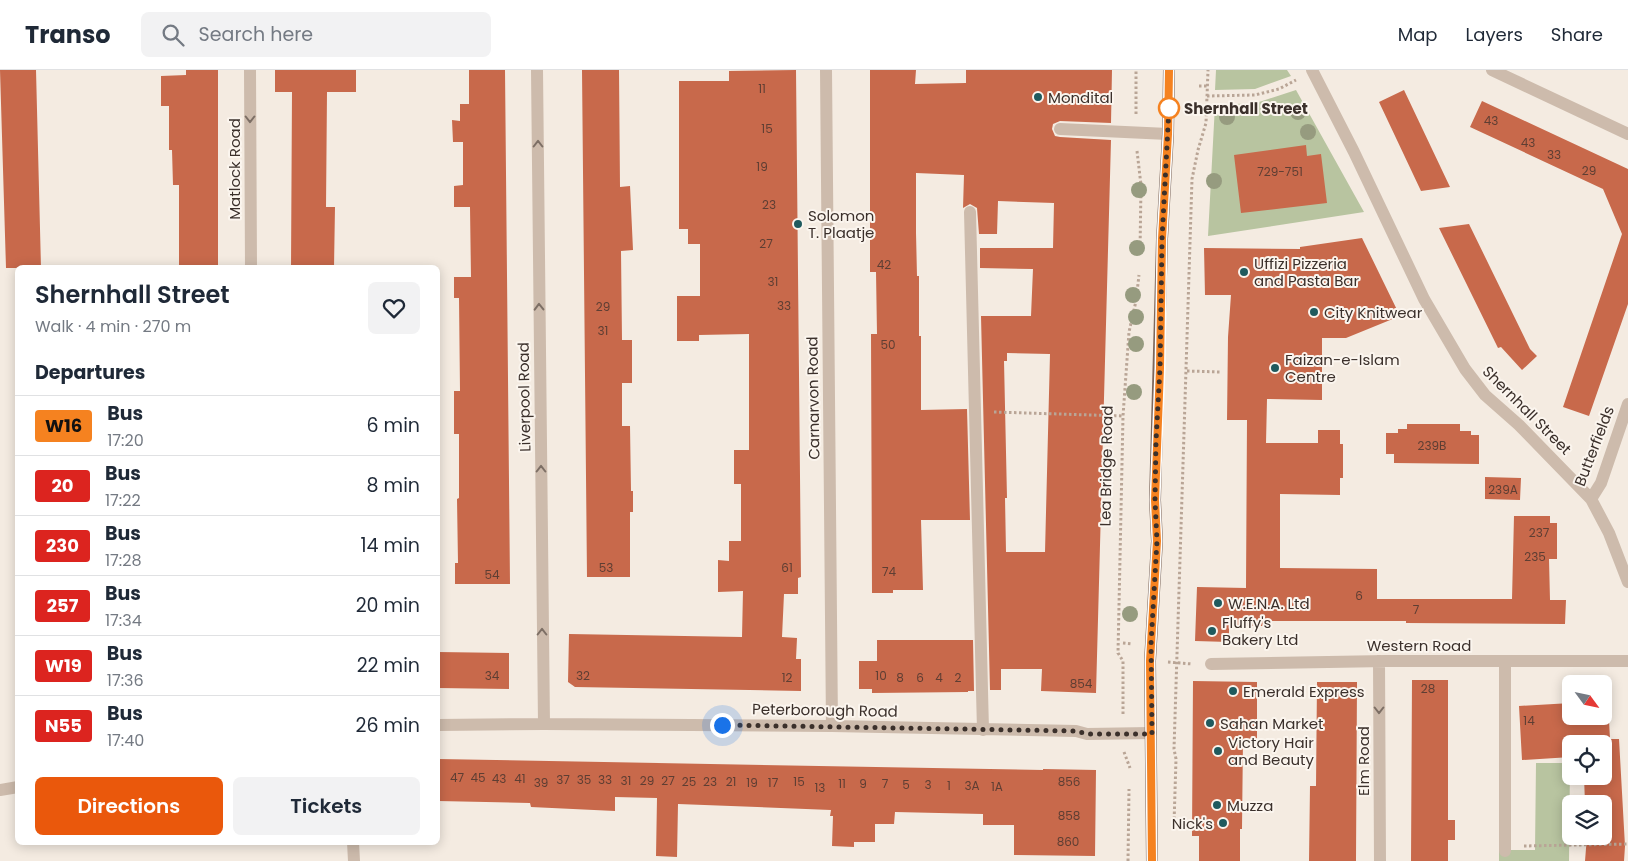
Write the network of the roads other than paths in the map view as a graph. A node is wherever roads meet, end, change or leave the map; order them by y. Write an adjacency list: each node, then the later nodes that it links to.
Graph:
1 (250, 70): 11 (street, Matlock Road, one-way to 11)
2 (537, 70): 19 (street, Liverpool Road, one-way to 2)
3 (826, 70): 21 (street, Carnarvon Road)
4 (1169, 70): 8 (main road)
5 (1313, 70): 13 (street, Shernhall Street)
6 (1492, 70): 9 (street)
7 (1060, 129): 8 (street)
8 (1168, 134): 23 (main road)
9 (1628, 134)
10 (970, 212): 22 (street)
11 (251, 265)
12 (1628, 404): 13 (street, Butterfields)
13 (1591, 499): 14 (street, Shernhall Street)
14 (1628, 582)
15 (1379, 661): 16 (street, Western Road); 18 (street, Western Road); 30 (street, Elm Road, one-way to 30)
16 (1505, 661): 17 (street, Western Road); 27 (street)
17 (1628, 661)
18 (1211, 664)
19 (544, 724): 20 (street, Peterborough Road); 21 (street, Peterborough Road)
20 (440, 725)
21 (832, 726): 22 (street, Peterborough Road)
22 (983, 730): 23 (street, Peterborough Road)
23 (1152, 734): 29 (main road)
24 (15, 788): 25 (street)
25 (0, 790)
26 (354, 845): 28 (street)
27 (1505, 849)
28 (354, 861)
29 (1152, 861)
30 (1380, 861)

